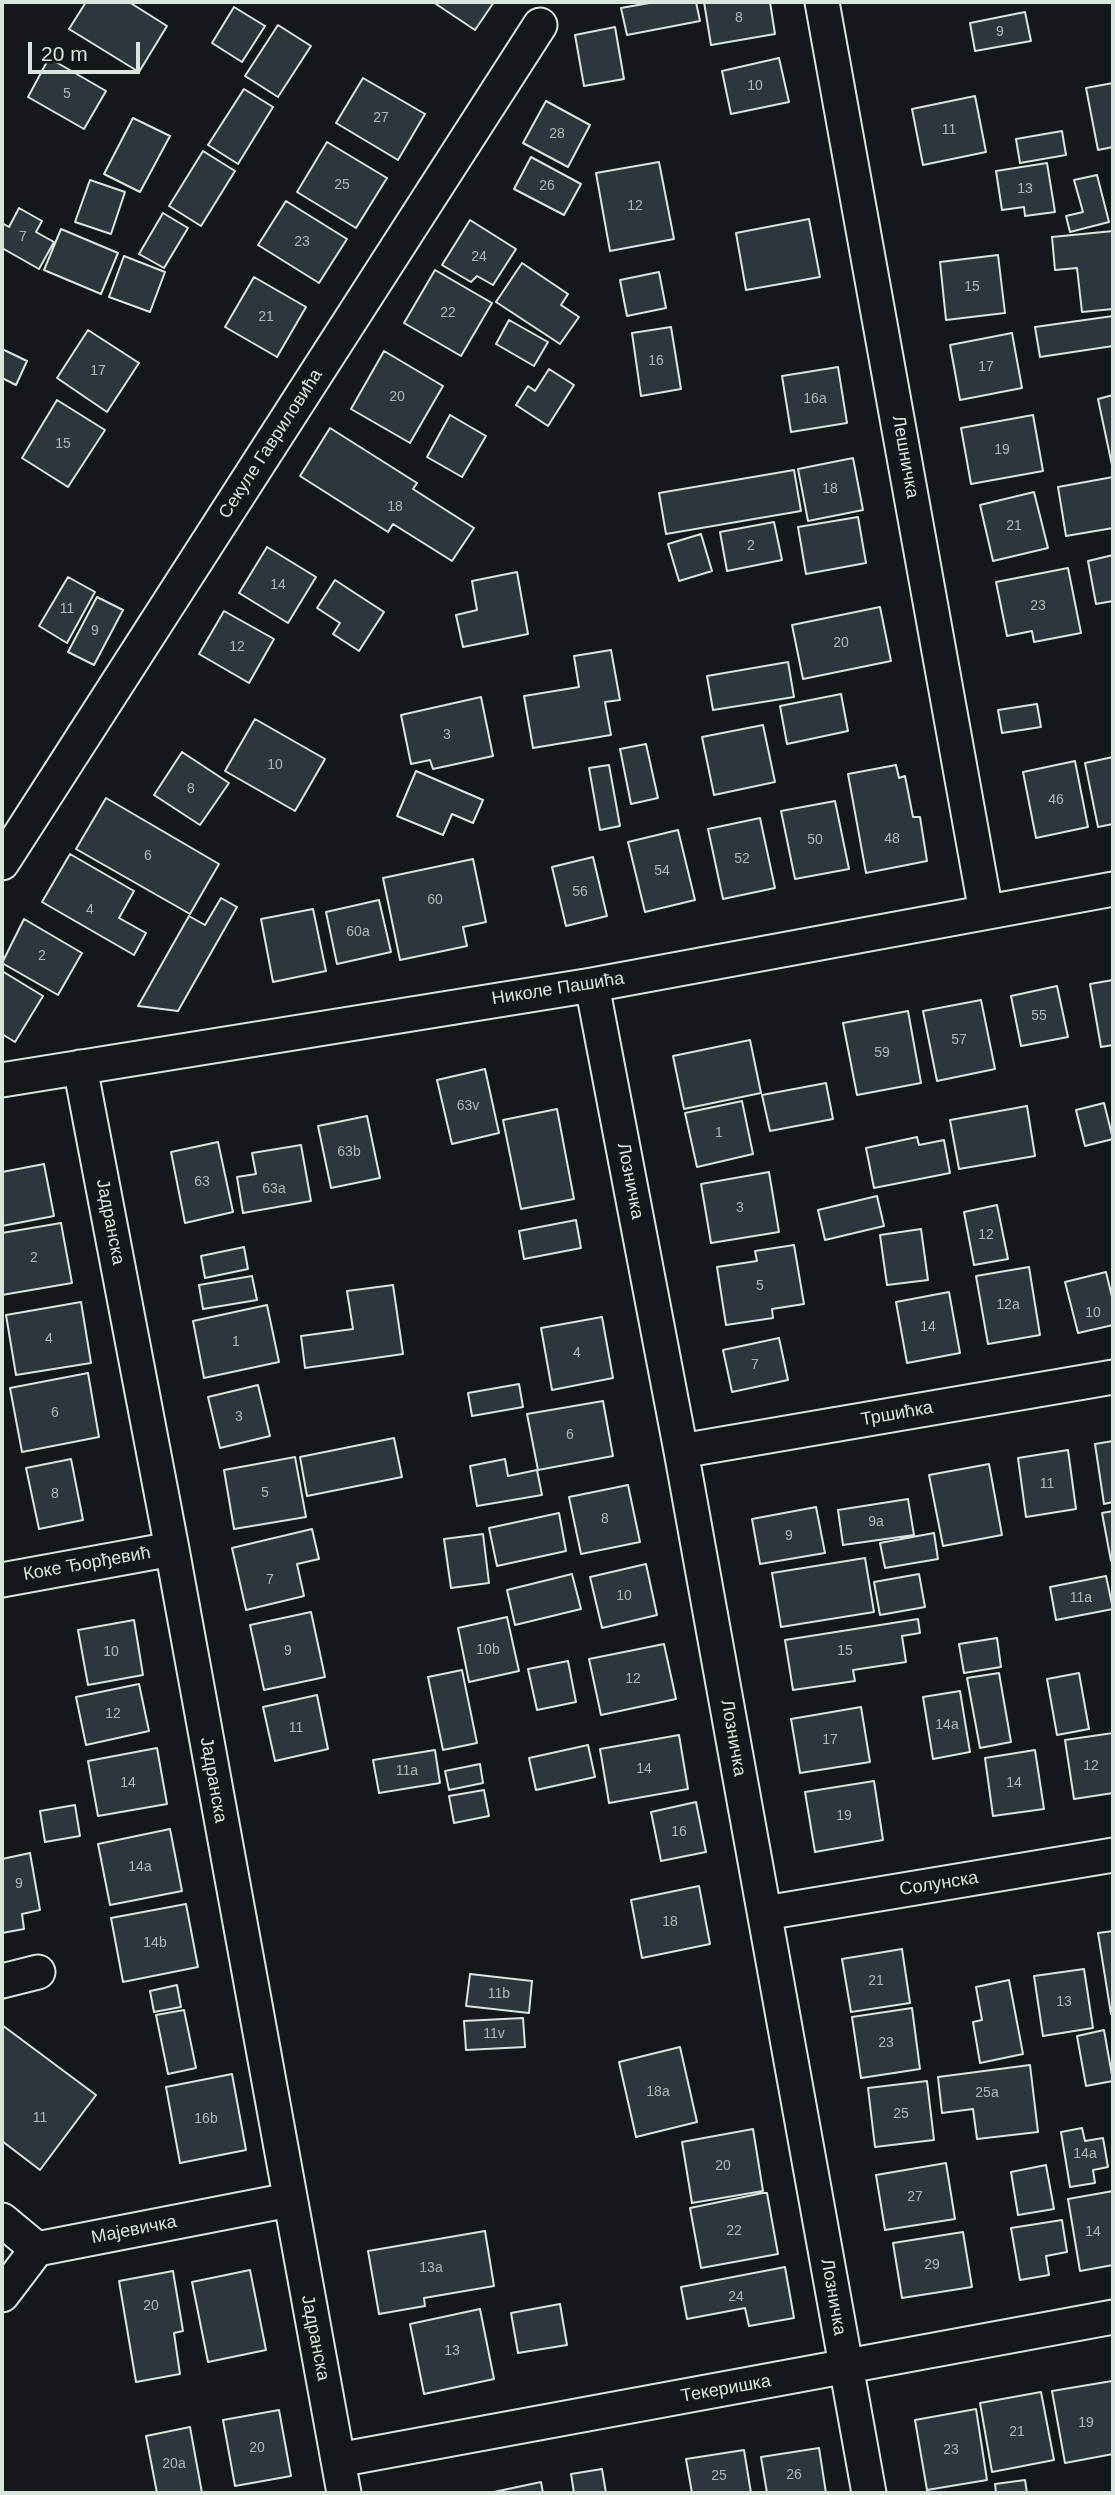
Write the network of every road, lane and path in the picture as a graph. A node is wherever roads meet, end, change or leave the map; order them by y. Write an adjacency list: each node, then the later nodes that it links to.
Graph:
1 (822, 2): 5 (street, Лешничка)
2 (540, 25): 3 (street, Секуле Гавриловића)
3 (2, 863)
4 (1113, 889): 5 (street, Николе Пашића)
5 (986, 912): 6 (street, Николе Пашића)
6 (592, 985): 7 (street, Николе Пашића); 10 (street, Лозничка)
7 (80, 1067): 8 (street, Николе Пашића); 11 (street, Јадранска)
8 (2, 1080)
9 (1113, 1377): 10 (street, Тршићка)
10 (681, 1451): 14 (street, Лозничка)
11 (172, 1549): 12 (street, Коке Ђорђевић); 17 (street, Јадранска)
12 (2, 1580)
13 (1113, 1855): 14 (street, Солунска)
14 (765, 1913): 22 (street, Лозничка)
15 (38, 1972): 16 (street)
16 (2, 1981)
17 (289, 2200): 19 (street, Мајевичка); 23 (street, Јадранска)
18 (2, 2220): 19 (street)
19 (37, 2249): 20 (street)
20 (2, 2295)
21 (1113, 2317): 22 (street, Текеришка)
22 (846, 2367): 23 (street, Текеришка); 25 (street, Лозничка)
23 (338, 2460): 24 (street, Јадранска)
24 (344, 2493)
25 (869, 2493)

